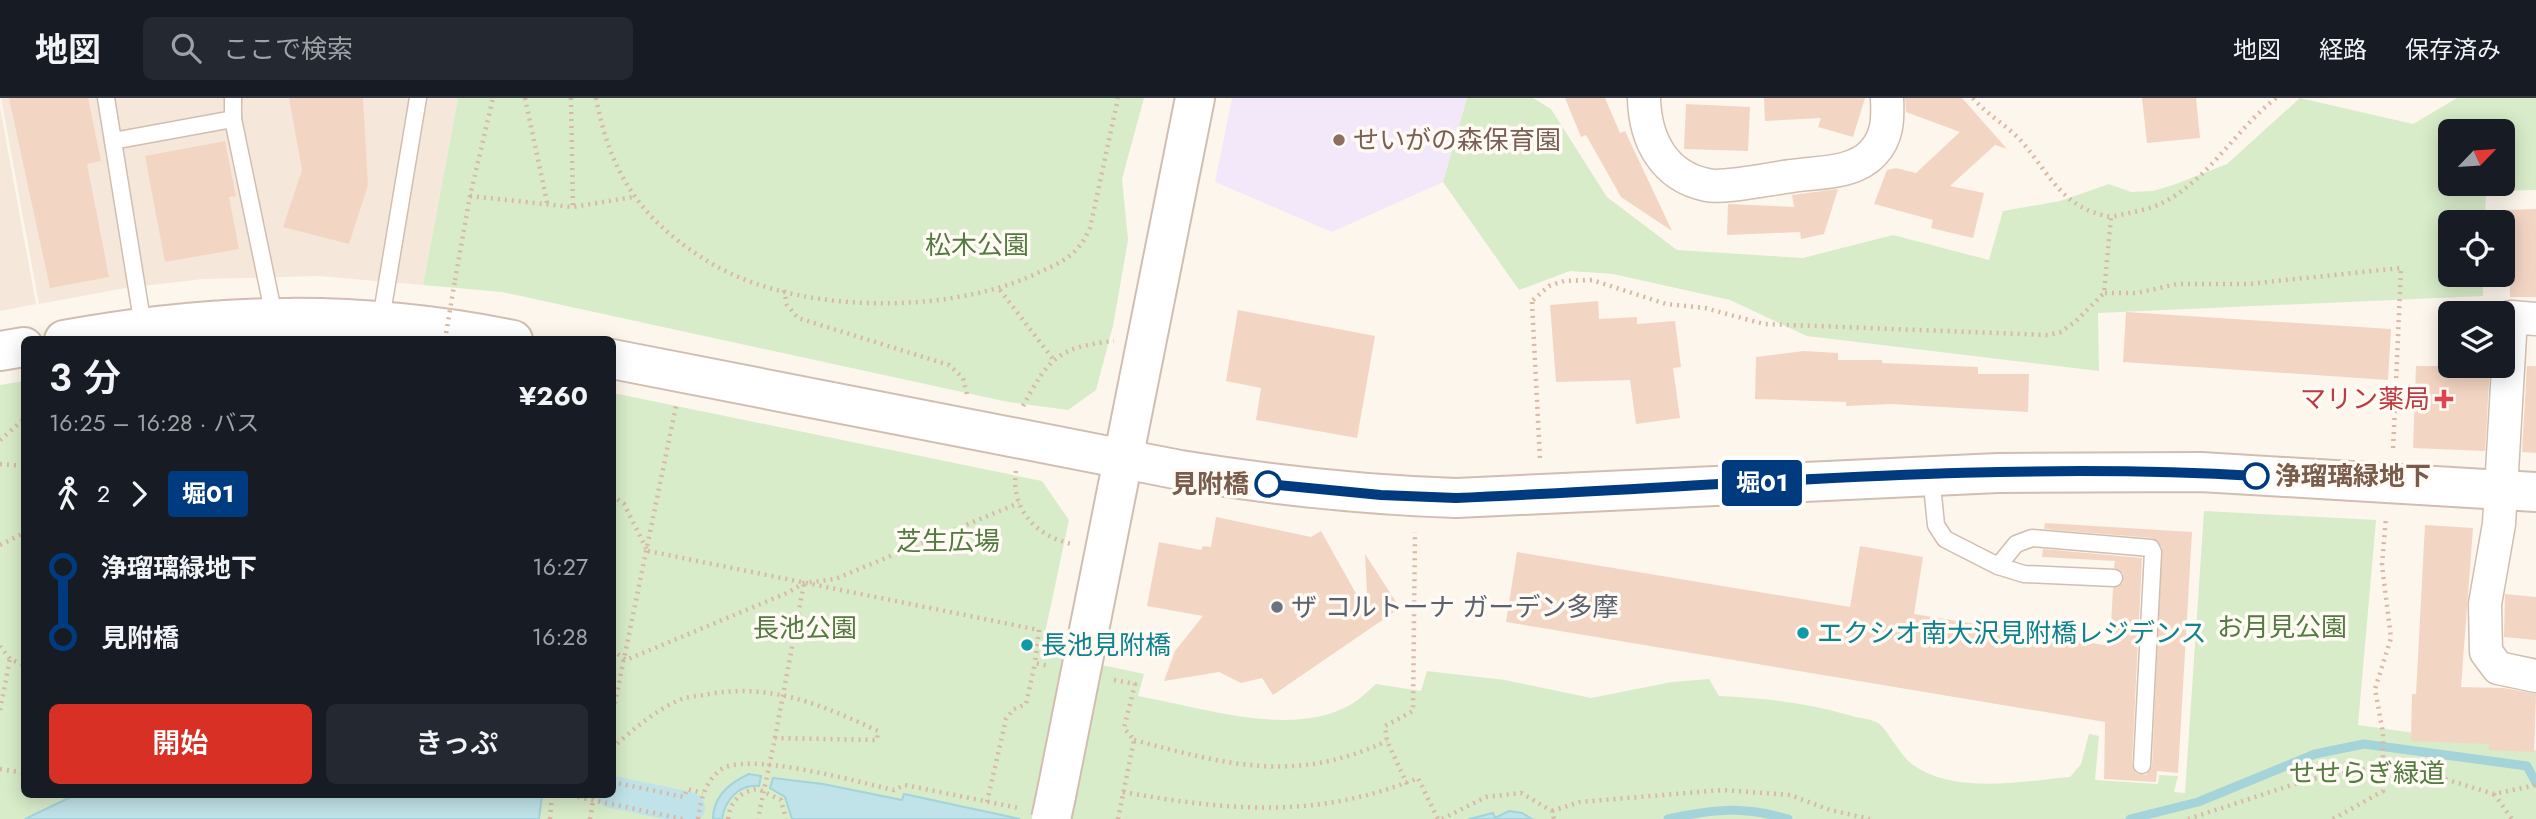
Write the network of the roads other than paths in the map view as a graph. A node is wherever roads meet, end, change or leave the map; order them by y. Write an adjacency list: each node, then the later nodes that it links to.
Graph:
1 (106, 98): 8 (lane)
2 (233, 98): 7 (lane)
3 (418, 98): 10 (lane)
4 (1195, 98): 18 (street)
5 (1644, 98): 6 (street)
6 (1888, 98)
7 (233, 118): 8 (lane); 9 (lane)
8 (113, 141): 12 (lane)
9 (274, 316): 10 (street); 12 (street)
10 (381, 319): 14 (street)
11 (2536, 319): 20 (street)
12 (144, 326): 13 (street)
13 (87, 336)
14 (488, 336)
15 (21, 347): 16 (street)
16 (0, 351)
17 (616, 360): 18 (street)
18 (1122, 458): 19 (street); 25 (street)
19 (1931, 475): 20 (street); 21 (lane)
20 (2518, 491): 23 (street)
21 (1998, 566): 22 (lane); 24 (lane)
22 (2114, 578)
23 (2536, 676)
24 (2142, 765)
25 (1044, 808)

